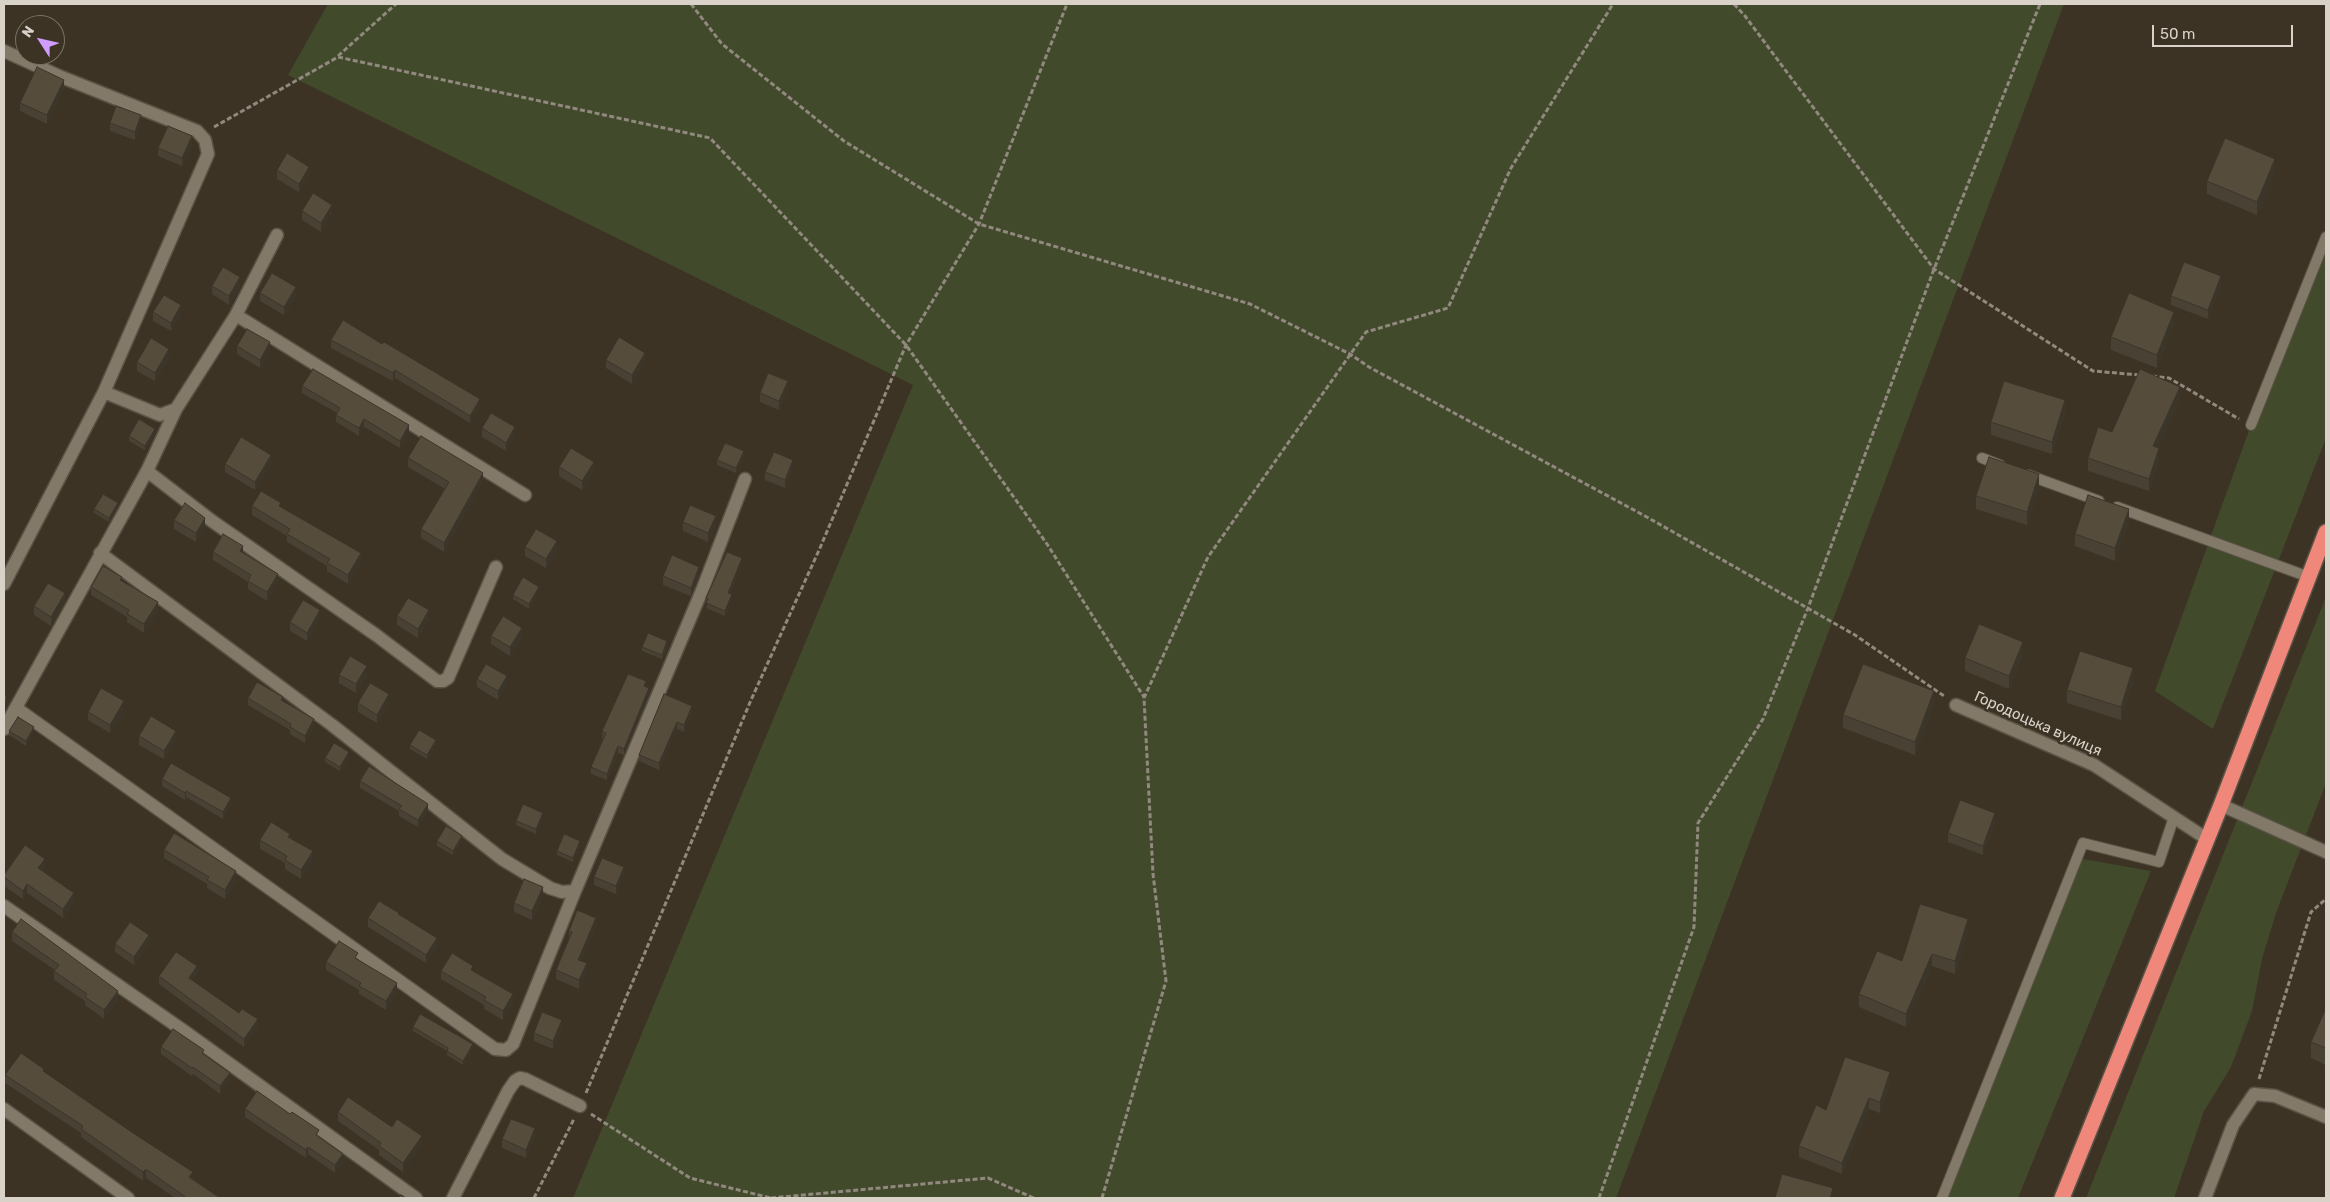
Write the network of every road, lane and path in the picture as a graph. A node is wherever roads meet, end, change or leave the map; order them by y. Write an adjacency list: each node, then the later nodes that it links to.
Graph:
1 (396, 4): 8 (path)
2 (691, 4): 10 (path)
3 (1068, 4): 10 (path)
4 (1613, 4): 16 (path)
5 (1734, 4): 13 (path)
6 (2040, 4): 13 (path)
7 (4, 52): 9 (street)
8 (338, 56): 9 (path); 15 (path)
9 (201, 134): 17 (street)
10 (979, 224): 15 (path); 16 (path)
11 (277, 235): 14 (street)
12 (2326, 237): 19 (lane)
13 (1934, 269): 19 (path); 29 (path)
14 (236, 315): 18 (street); 23 (street)
15 (906, 345): 30 (path); 42 (path)
16 (1350, 354): 29 (path); 30 (path)
17 (104, 392): 18 (street); 28 (street)
18 (176, 409): 21 (street)
19 (2251, 425)
20 (1982, 458): 27 (lane)
21 (147, 471): 25 (street); 26 (street)
22 (745, 479): 38 (street)
23 (525, 494)
24 (2326, 532): 27 (highway)
25 (100, 553): 32 (street); 38 (street)
26 (496, 567)
27 (2309, 577): 34 (highway)
28 (4, 584)
29 (1808, 608): 31 (path); 52 (path)
30 (1144, 698): 51 (path)
31 (1956, 705): 35 (street, Городоцька вулиця)
32 (16, 708): 33 (street); 38 (street)
33 (4, 729)
34 (2221, 805): 36 (highway); 37 (street)
35 (2174, 817): 36 (street, Городоцька вулиця); 53 (lane)
36 (2207, 839): 54 (highway)
37 (2326, 852)
38 (574, 891)
39 (2326, 899): 41 (path)
40 (4, 906): 46 (street)
41 (2254, 1094): 44 (street); 55 (street)
42 (580, 1106): 47 (street); 48 (path); 49 (path)
43 (4, 1109): 45 (street)
44 (2326, 1117)
45 (128, 1198)
46 (416, 1198)
47 (453, 1198)
48 (534, 1198)
49 (771, 1198): 50 (path)
50 (1034, 1198)
51 (1102, 1198)
52 (1599, 1198)
53 (1942, 1198)
54 (2062, 1198)
55 (2205, 1198)

